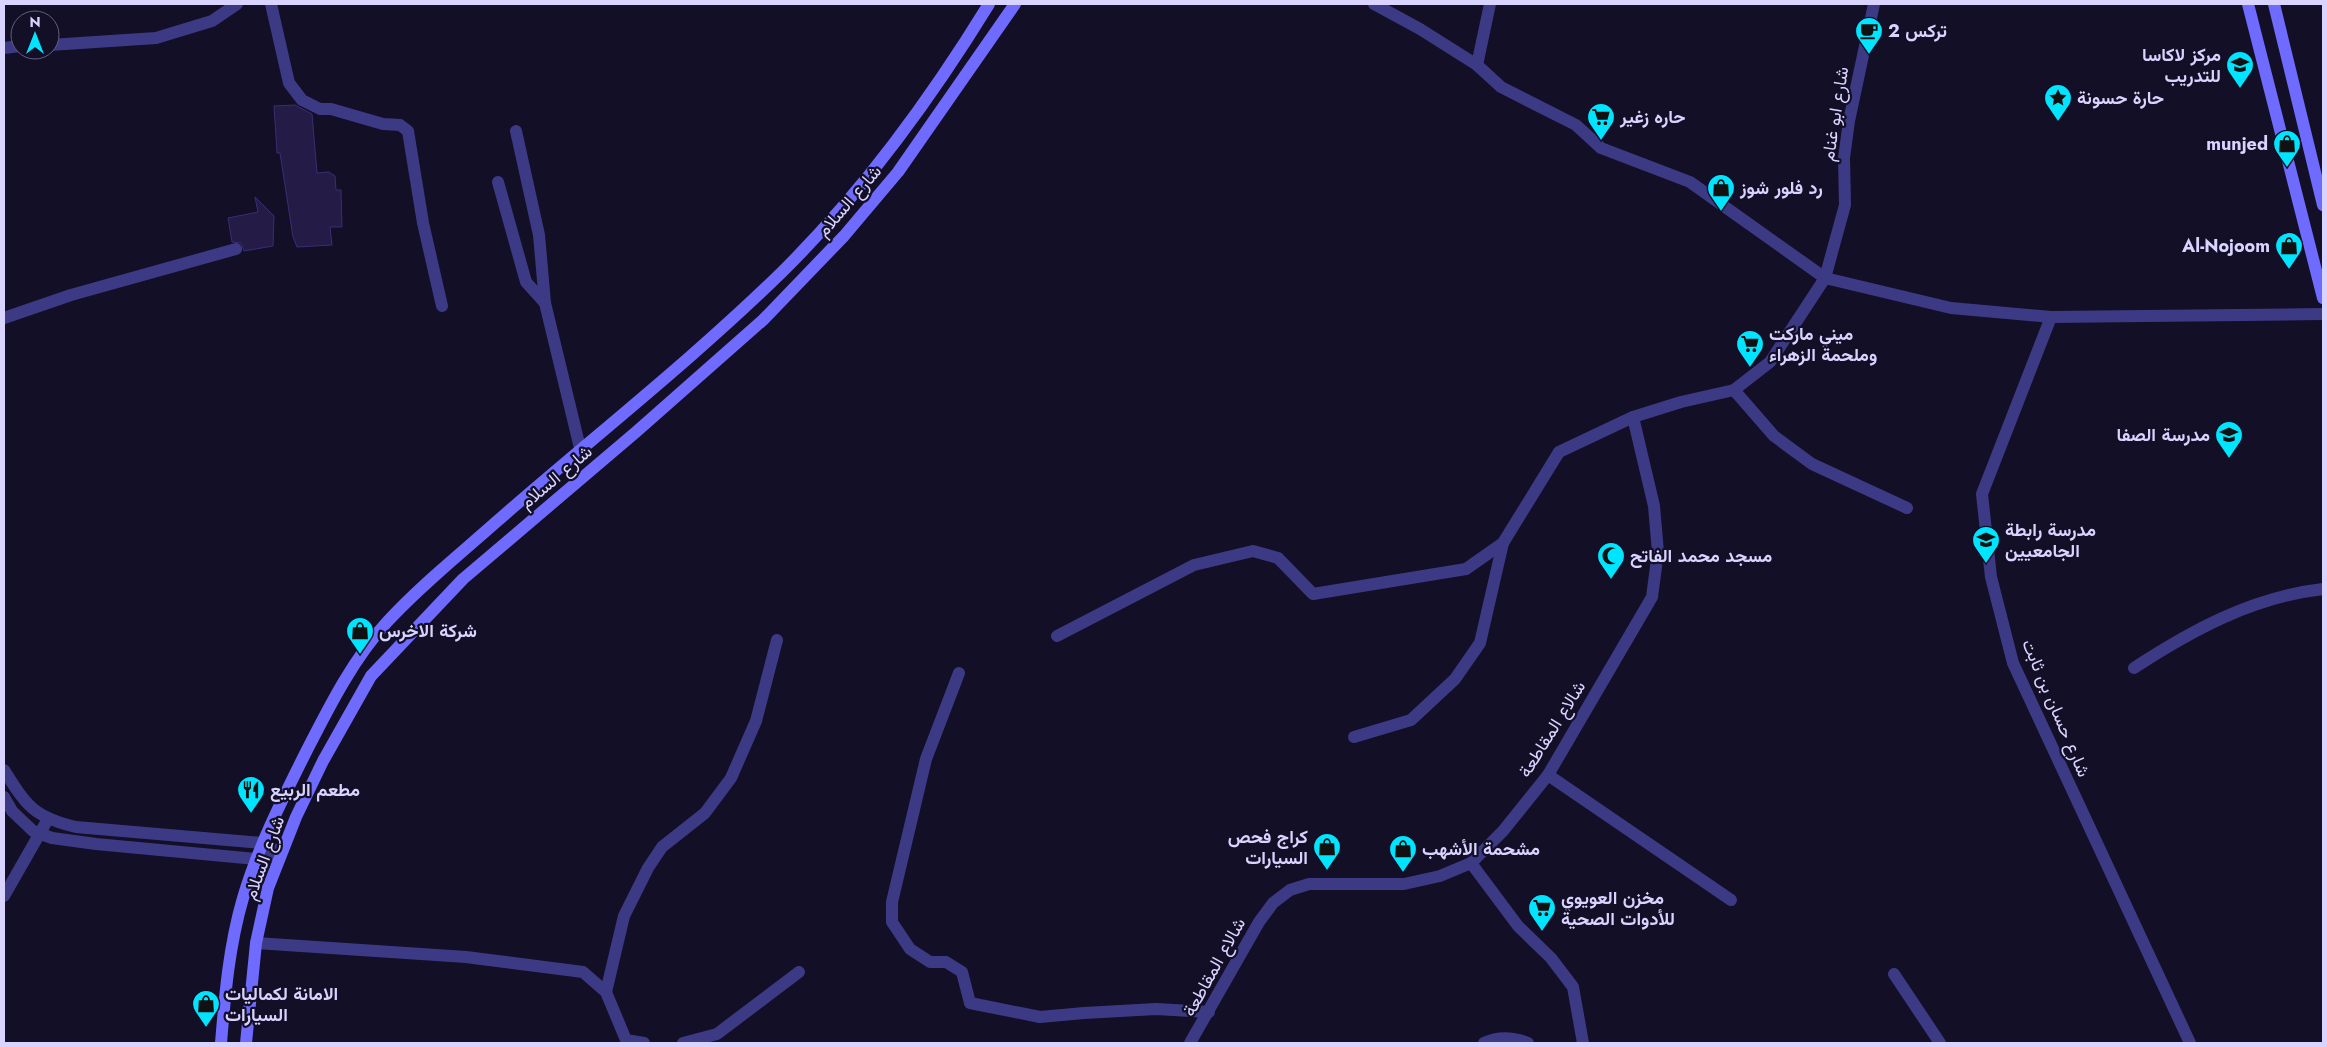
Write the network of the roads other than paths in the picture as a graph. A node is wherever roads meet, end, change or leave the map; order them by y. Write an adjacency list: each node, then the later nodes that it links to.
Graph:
1 (237, 4): 10 (street)
2 (271, 4): 19 (street)
3 (990, 4): 25 (main road, شارع السلام)
4 (1015, 4): 40 (main road, شارع السلام)
5 (1374, 4): 11 (street)
6 (1490, 4): 11 (street)
7 (1874, 4): 16 (street, شارع ابو غنام)
8 (2248, 4): 17 (main road)
9 (2274, 4): 14 (main road)
10 (60, 43)
11 (1477, 65): 16 (street)
12 (516, 131): 18 (street)
13 (498, 182): 18 (street)
14 (2323, 205)
15 (236, 249): 22 (street)
16 (1825, 278): 21 (street); 23 (street, شارع ابو غنام)
17 (2323, 298)
18 (545, 303): 25 (street)
19 (442, 306)
20 (2323, 314): 21 (street)
21 (2051, 317): 59 (street, شارع حسان بن ثابت)
22 (4, 318)
23 (1734, 390): 24 (street, شارع ابو غنام); 26 (street)
24 (1633, 417): 27 (street, شارع ابو غنام); 35 (street, شالاع المقاطعة)
25 (580, 448): 39 (main road, شارع السلام)
26 (1907, 508)
27 (1503, 542): 29 (street); 33 (street)
28 (2323, 589): 31 (street)
29 (1057, 636)
30 (777, 640): 48 (street)
31 (2134, 668)
32 (959, 673): 49 (street)
33 (1354, 736)
34 (4, 770): 37 (street)
35 (1548, 775): 42 (street, شالاع المقاطعة); 44 (street)
36 (4, 797): 38 (street)
37 (48, 819): 38 (street); 39 (street)
38 (40, 834): 41 (street); 43 (street)
39 (262, 843): 40 (street); 41 (main road, شارع السلام)
40 (281, 854): 41 (street); 45 (main road, شارع السلام)
41 (256, 859): 50 (main road, شارع السلام)
42 (1471, 863): 49 (street, شالاع المقاطعة); 57 (street)
43 (4, 896)
44 (1731, 900)
45 (256, 943): 48 (street); 51 (main road, شارع السلام)
46 (799, 972): 53 (street)
47 (1894, 974): 58 (street)
48 (606, 992): 52 (street)
49 (1209, 1012): 54 (street, شالاع المقاطعة)
50 (221, 1043)
51 (246, 1043)
52 (644, 1043)
53 (683, 1043)
54 (1190, 1043)
55 (1484, 1043): 56 (street)
56 (1528, 1043)
57 (1583, 1043)
58 (1940, 1043)
59 (2190, 1043)

